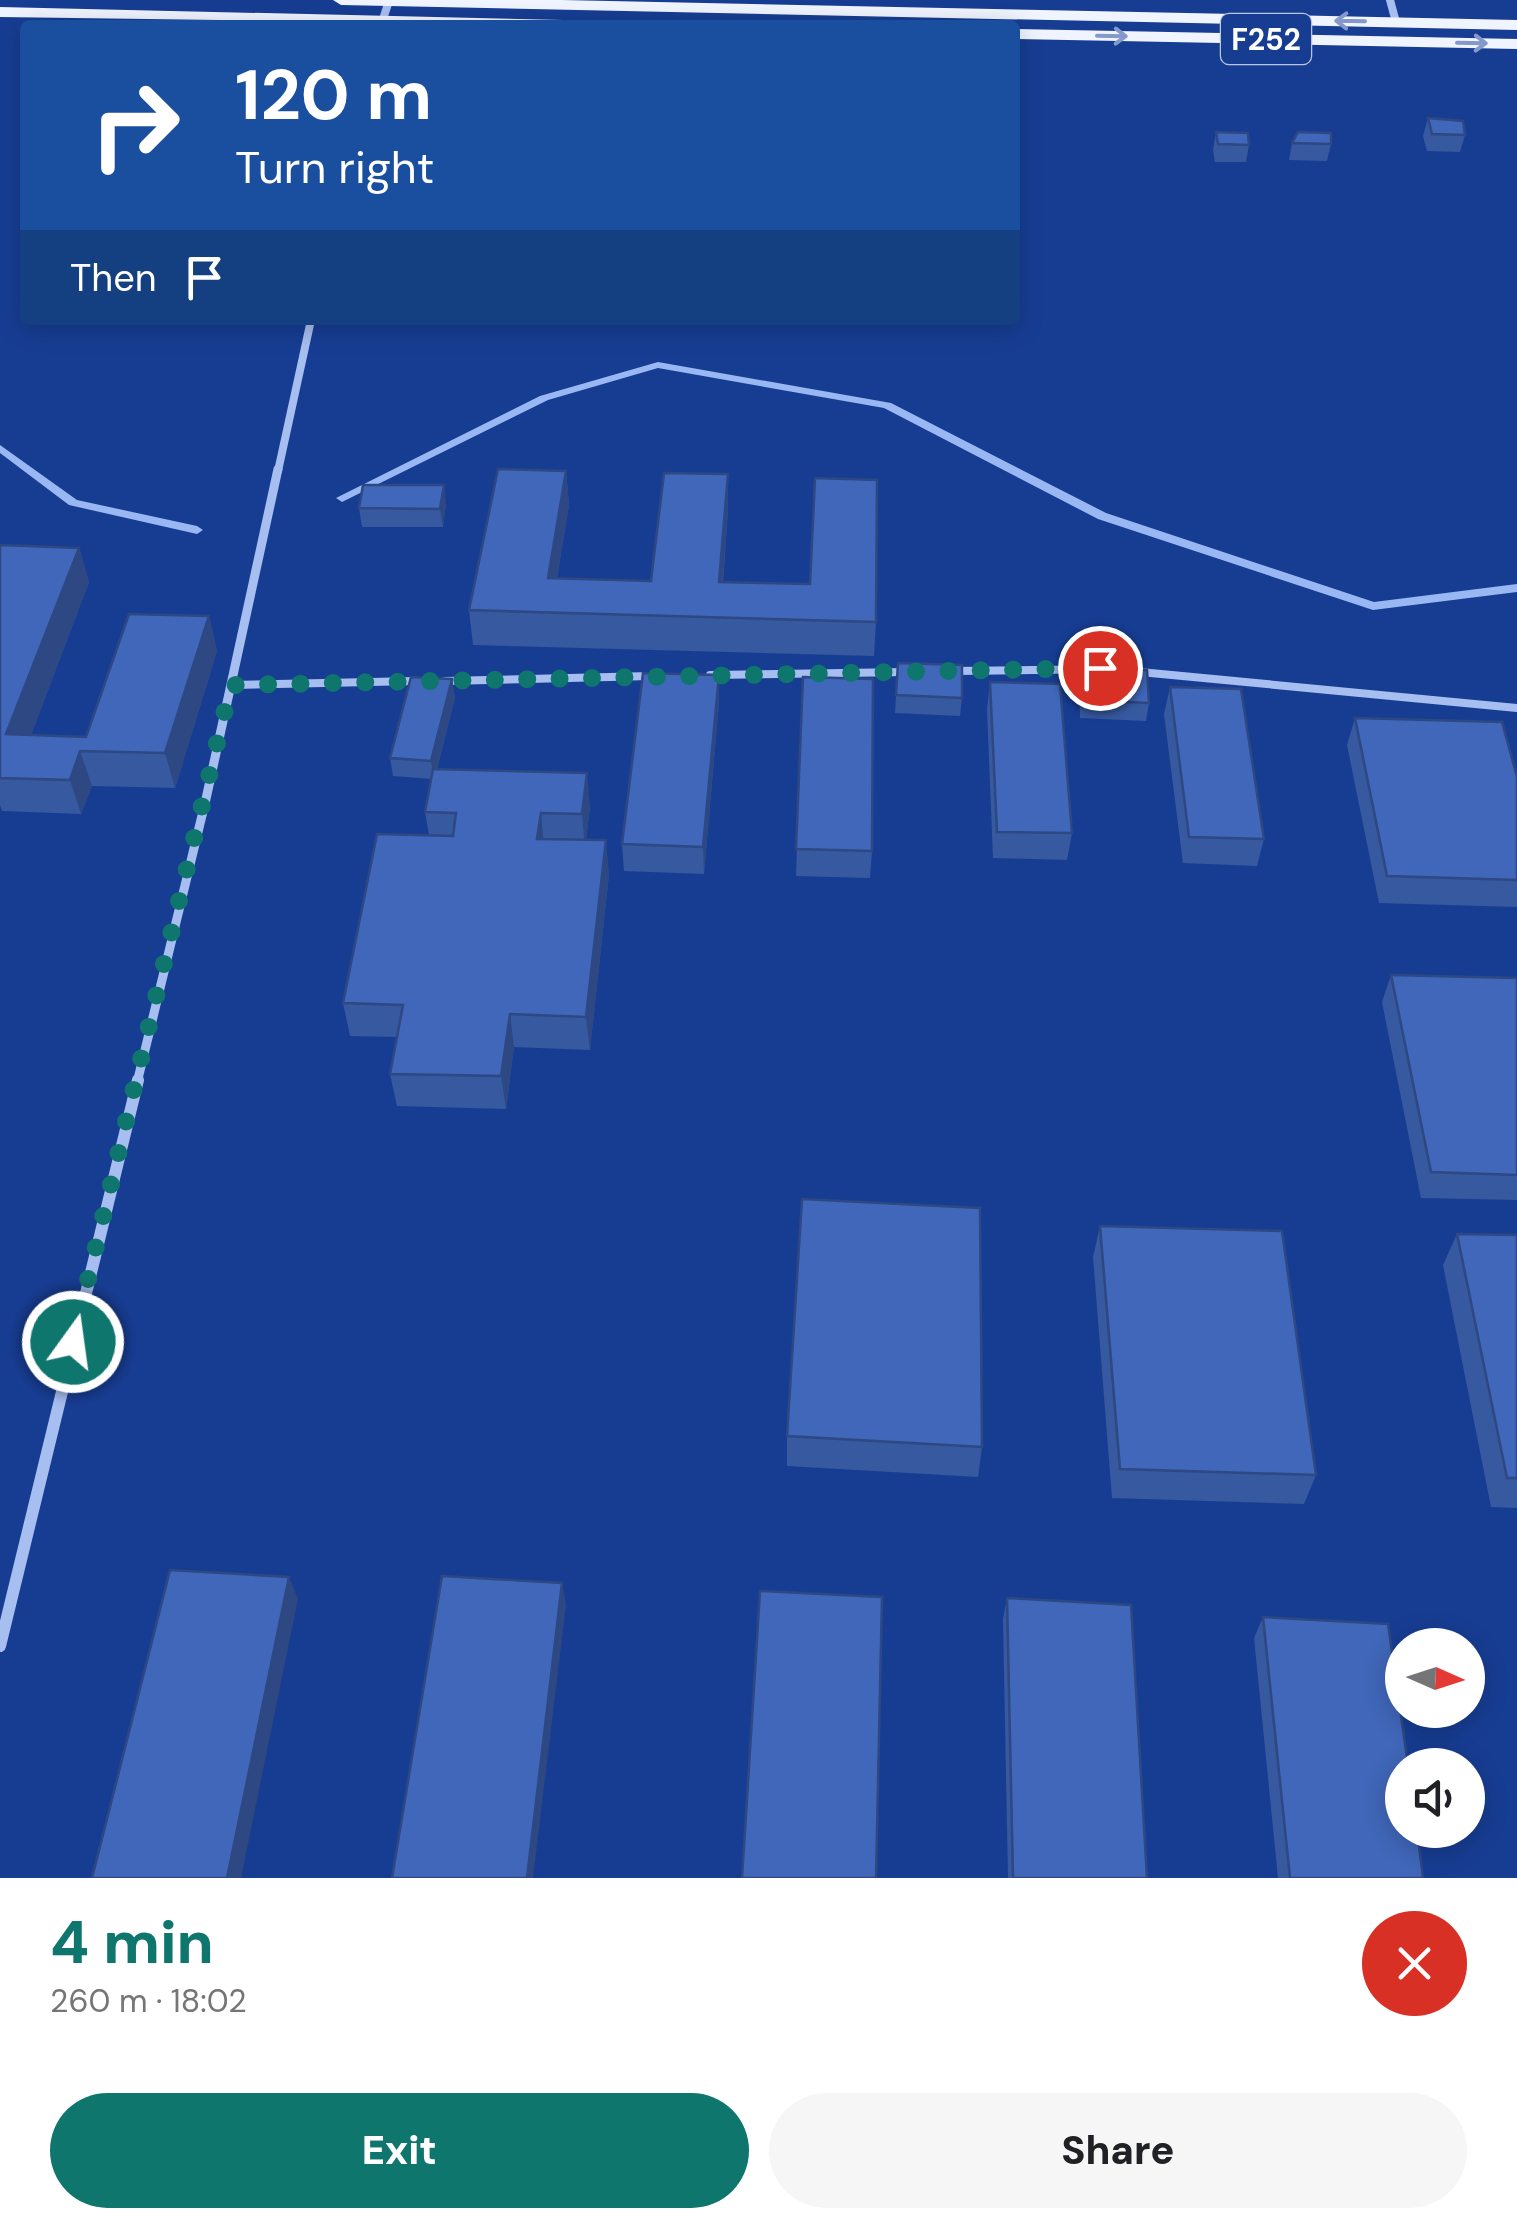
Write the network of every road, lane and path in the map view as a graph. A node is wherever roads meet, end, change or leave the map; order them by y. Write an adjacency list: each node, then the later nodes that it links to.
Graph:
1 (341, 0): 3 (main road, F252)
2 (1390, 0): 6 (street)
3 (389, 1): 6 (main road, F252, one-way to 3)
4 (0, 12): 5 (main road)
5 (277, 20)
6 (1396, 22): 7 (main road, F252)
7 (1517, 25)
8 (1020, 34): 9 (main road, F252, one-way to 9)
9 (1517, 44)
10 (310, 325): 17 (street)
11 (926, 671): 14 (lane)
12 (945, 671): 18 (lane)
13 (655, 676): 16 (lane)
14 (694, 676)
15 (424, 681): 17 (lane)
16 (443, 681)
17 (231, 685): 19 (street)
18 (1517, 708)
19 (0, 1646)

